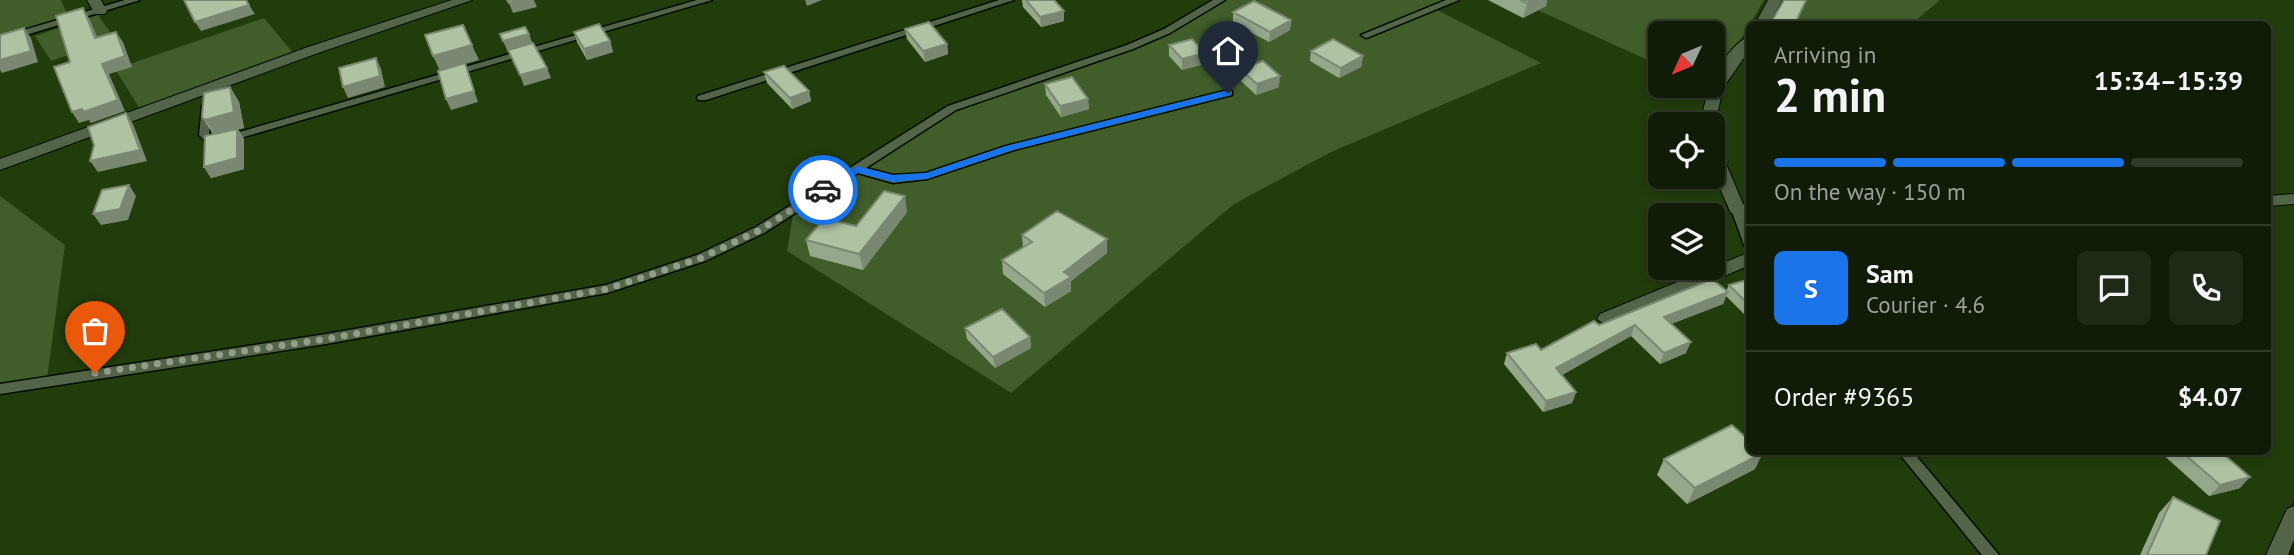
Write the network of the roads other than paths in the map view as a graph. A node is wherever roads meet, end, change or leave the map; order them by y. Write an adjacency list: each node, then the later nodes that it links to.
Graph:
1 (135, 0): 8 (lane)
2 (465, 0): 13 (street)
3 (707, 0): 13 (lane)
4 (1009, 0): 15 (lane)
5 (1220, 0): 18 (lane)
6 (1454, 0): 10 (lane)
7 (1775, 0): 9 (street)
8 (97, 5): 11 (lane)
9 (1764, 21)
10 (1366, 35)
11 (0, 40)
12 (1746, 44): 16 (street)
13 (207, 89): 17 (street)
14 (1228, 93): 18 (lane)
15 (702, 98)
16 (1709, 112)
17 (0, 165)
18 (857, 169): 25 (lane)
19 (1725, 174): 22 (street)
20 (2294, 199): 21 (street)
21 (2271, 201)
22 (1744, 209)
23 (1746, 260): 24 (street)
24 (1606, 319)
25 (0, 389)
26 (1908, 455): 28 (lane)
27 (2294, 515): 29 (street)
28 (1991, 555)
29 (2277, 555)

